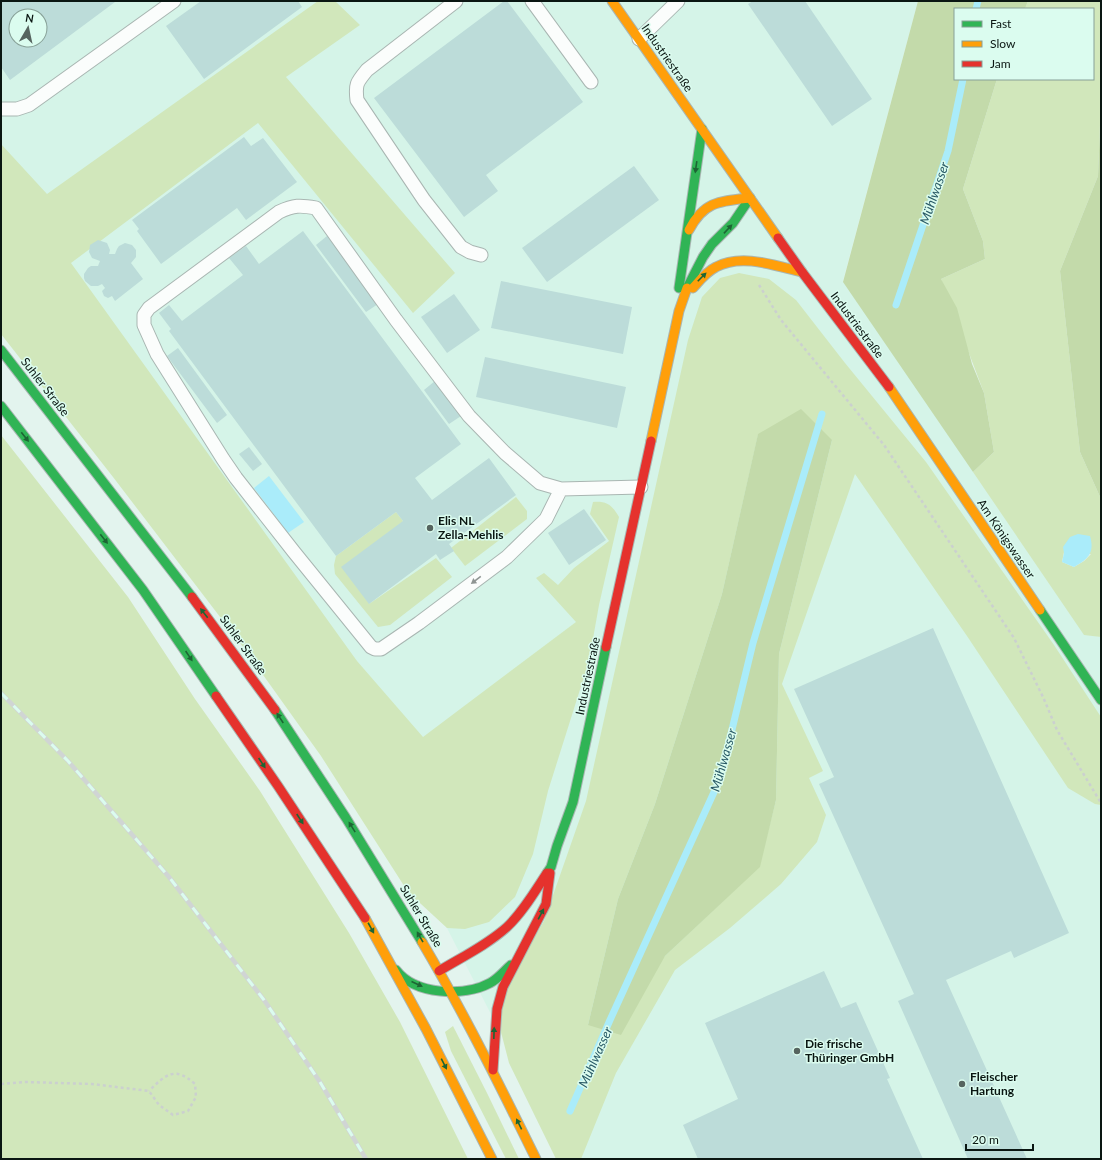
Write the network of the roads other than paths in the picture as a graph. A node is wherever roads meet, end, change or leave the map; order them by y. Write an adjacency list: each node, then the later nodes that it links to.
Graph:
1 (174, 1): 8 (lane)
2 (456, 1): 12 (lane)
3 (532, 1): 7 (lane)
4 (612, 1): 6 (street, Industriestraße)
5 (678, 1): 6 (lane)
6 (639, 39): 9 (street, Industriestraße)
7 (591, 82)
8 (1, 109)
9 (702, 129): 10 (street, Industriestraße); 11 (street, Industriestraße, one-way to 11)
10 (750, 198): 11 (street, Industriestraße); 13 (street, Industriestraße); 14 (street, Industriestraße, one-way to 10)
11 (687, 234): 14 (street, Industriestraße)
12 (481, 255)
13 (802, 272): 14 (street, Industriestraße, one-way to 13); 16 (street, Industriestraße)
14 (673, 336): 18 (street, Industriestraße)
15 (1, 350): 24 (street, Suhler Straße, one-way to 15)
16 (892, 391): 20 (street, Am Königswasser)
17 (1, 406): 22 (street, one-way to 22)
18 (641, 487): 19 (lane); 21 (street, Industriestraße)
19 (561, 489): 19 (lane, one-way to 19)
20 (1101, 700)
21 (551, 867): 23 (street, one-way to 21); 24 (street, Industriestraße)
22 (388, 959): 26 (street, one-way to 26); 28 (street)
23 (515, 961): 25 (street); 29 (street, one-way to 23)
24 (439, 971): 25 (street, Suhler Straße); 26 (street)
25 (450, 992): 26 (street); 29 (street, Suhler Straße)
26 (431, 994)
27 (428, 1014): 28 (street)
28 (426, 1029): 30 (street, one-way to 30)
29 (493, 1072): 31 (street, Suhler Straße, one-way to 29)
30 (492, 1159)
31 (536, 1159)

